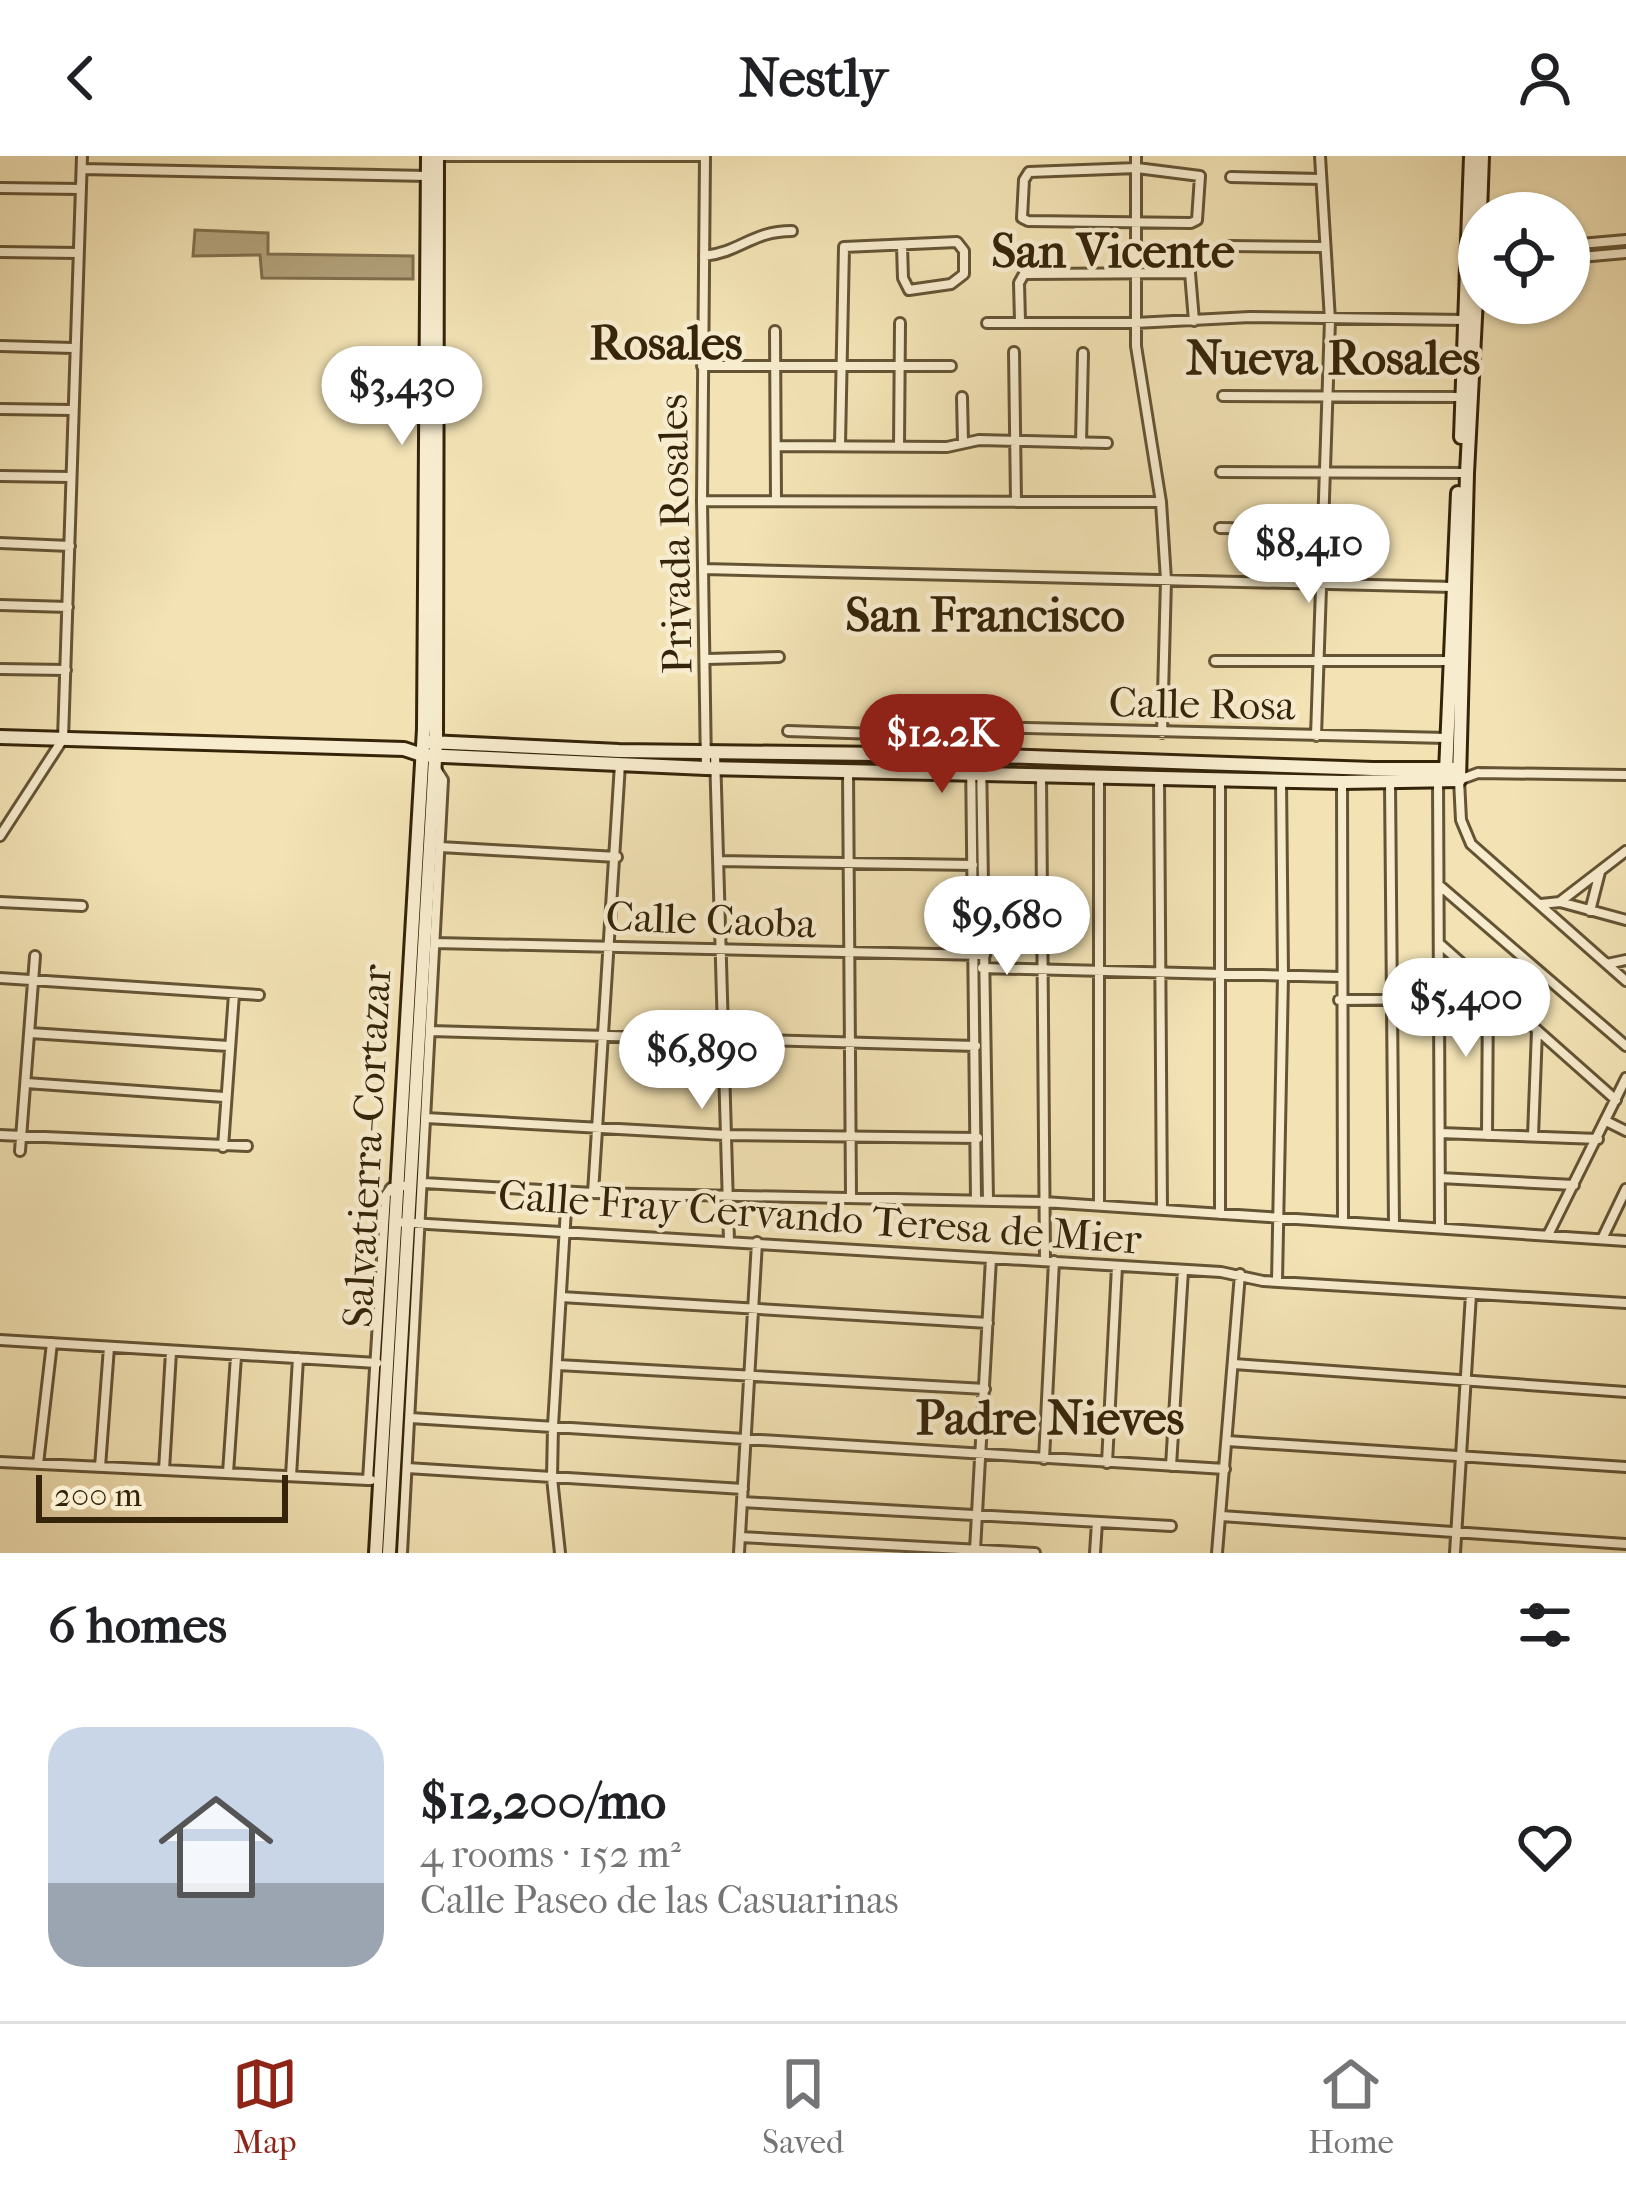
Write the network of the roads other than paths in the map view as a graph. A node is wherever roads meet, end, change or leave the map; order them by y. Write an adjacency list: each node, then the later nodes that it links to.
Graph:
1 (82, 156): 9 (street)
2 (433, 156): 3 (street); 10 (main road, Salvatierra-Cortazar)
3 (705, 156): 27 (street, Privada Rosales)
4 (1136, 156): 8 (street)
5 (1320, 156): 12 (street)
6 (1471, 156): 15 (main road)
7 (1481, 156): 16 (main road)
8 (1136, 168): 17 (street); 17 (street); 17 (street)
9 (82, 170): 10 (street); 14 (street)
10 (433, 175): 95 (main road, Salvatierra-Cortazar)
11 (1231, 177): 12 (street)
12 (1320, 179): 23 (street)
13 (0, 188): 14 (street)
14 (81, 189): 25 (street)
15 (1472, 192)
16 (1480, 192)
17 (1137, 221): 29 (street)
18 (792, 231): 27 (street)
19 (1626, 240): 20 (street)
20 (1590, 243)
21 (902, 245): 21 (street); 48 (street)
22 (1228, 246): 23 (street)
23 (1324, 247): 30 (street)
24 (0, 252): 25 (street)
25 (78, 253): 41 (street)
26 (1626, 254): 28 (street)
27 (704, 256): 44 (street, Privada Rosales)
28 (1590, 257)
29 (1137, 271): 32 (street); 33 (street); 36 (street)
30 (1330, 320): 31 (street); 33 (street); 50 (street)
31 (1458, 320)
32 (1020, 321): 35 (street); 36 (street)
33 (1194, 321): 36 (street)
34 (900, 323): 45 (street)
35 (987, 323)
36 (1135, 323): 70 (street)
37 (1471, 324): 52 (main road)
38 (1471, 324): 64 (main road)
39 (775, 331): 47 (street)
40 (0, 346): 41 (street)
41 (73, 348): 54 (street)
42 (1014, 352): 55 (street)
43 (1083, 353): 57 (street)
44 (702, 366): 47 (street); 67 (street, Privada Rosales)
45 (900, 366): 46 (street); 48 (street); 61 (street)
46 (951, 366)
47 (773, 368): 48 (street); 60 (street)
48 (839, 368): 59 (street)
49 (1223, 396): 50 (street)
50 (1327, 396): 52 (street); 62 (street)
51 (962, 397): 56 (street)
52 (1463, 398): 64 (main road)
53 (0, 409): 54 (street)
54 (72, 410): 66 (street)
55 (1018, 441): 56 (street); 57 (street); 69 (street)
56 (963, 442): 61 (street)
57 (1081, 443): 58 (street)
58 (1107, 443)
59 (840, 445): 60 (street); 61 (street)
60 (777, 446): 68 (street)
61 (899, 446)
62 (1322, 470): 63 (street); 64 (street); 72 (street)
63 (1221, 472)
64 (1463, 472): 78 (main road)
65 (0, 476): 66 (street)
66 (70, 477): 74 (street)
67 (702, 501): 68 (street); 75 (street, Privada Rosales)
68 (776, 501): 69 (street)
69 (1016, 502): 70 (street)
70 (1161, 502): 76 (street)
71 (1220, 528): 72 (street)
72 (1322, 530): 77 (street)
73 (0, 543): 74 (street)
74 (70, 546): 80 (street)
75 (704, 569): 76 (street); 82 (street, Privada Rosales)
76 (1166, 580): 77 (street); 89 (street)
77 (1319, 585): 78 (street); 83 (street)
78 (1459, 587): 84 (main road)
79 (0, 605): 80 (street)
80 (68, 607): 87 (street)
81 (779, 657): 82 (street)
82 (707, 659): 97 (street, Privada Rosales)
83 (1320, 660): 84 (street); 85 (street); 90 (street)
84 (1457, 661): 92 (main road)
85 (1215, 662)
86 (0, 669): 87 (street)
87 (67, 670): 93 (street)
88 (788, 731): 94 (street, Calle Rosa)
89 (1162, 733): 90 (street, Calle Rosa); 94 (street, Calle Rosa)
90 (1316, 736): 92 (street, Calle Rosa)
91 (0, 737): 93 (main road)
92 (1455, 738): 101 (main road)
93 (63, 739): 95 (main road); 109 (street)
94 (968, 748): 97 (main road); 99 (street); 101 (main road)
95 (430, 753): 96 (main road); 110 (street); 182 (main road, Salvatierra-Cortazar)
96 (619, 758): 97 (main road); 112 (street)
97 (711, 760): 98 (main road); 113 (street, Privada Rosales)
98 (848, 770): 99 (main road); 114 (street)
99 (976, 773): 100 (main road); 115 (street); 130 (street)
100 (1041, 774): 103 (main road); 135 (street)
101 (1448, 775): 102 (street); 108 (main road); 118 (street); 121 (street)
102 (1626, 775)
103 (1099, 777): 104 (main road); 136 (street)
104 (1159, 778): 105 (main road); 137 (street)
105 (1220, 779): 106 (main road); 138 (street)
106 (1281, 780): 107 (main road); 139 (street)
107 (1342, 782): 108 (main road); 140 (street)
108 (1390, 783): 149 (street)
109 (0, 836)
110 (440, 847): 112 (street); 125 (street)
111 (1626, 851): 116 (street)
112 (616, 857): 127 (street)
113 (719, 860): 114 (street); 128 (street, Privada Rosales)
114 (850, 862): 115 (street); 129 (street)
115 (973, 865): 130 (street)
116 (1605, 866): 117 (street); 120 (street); 123 (street)
117 (1626, 868)
118 (1438, 884): 126 (street); 158 (street)
119 (0, 902): 122 (street)
120 (1559, 902): 121 (street); 123 (street)
121 (1540, 904): 133 (street)
122 (82, 906)
123 (1590, 911): 124 (street)
124 (1626, 920)
125 (435, 943): 127 (street, Calle Caoba); 151 (street)
126 (1440, 944): 144 (street); 147 (street)
127 (610, 946): 128 (street, Calle Caoba); 153 (street)
128 (721, 952): 129 (street, Calle Caoba); 154 (street, Privada Rosales)
129 (850, 953): 130 (street, Calle Caoba); 155 (street)
130 (980, 955): 134 (street)
131 (35, 956): 142 (street)
132 (1626, 960): 133 (street)
133 (1606, 964): 143 (street)
134 (980, 968): 135 (street); 157 (street); 188 (street)
135 (1042, 968): 136 (street); 189 (street)
136 (1100, 969): 137 (street); 190 (street)
137 (1161, 970): 138 (street); 191 (street)
138 (1222, 973): 139 (street); 192 (street)
139 (1282, 976): 140 (street); 193 (street)
140 (1340, 977): 148 (street)
141 (0, 978): 142 (street)
142 (33, 981): 145 (street); 152 (street)
143 (1626, 981)
144 (1488, 986): 150 (street); 170 (street)
145 (234, 994): 146 (street); 156 (street)
146 (259, 995)
147 (1438, 999): 149 (street); 167 (street)
148 (1340, 1000): 149 (street); 195 (street)
149 (1394, 1000): 196 (street)
150 (1537, 1030): 162 (street); 172 (street)
151 (430, 1031): 153 (street); 163 (street)
152 (29, 1033): 156 (street); 160 (street)
153 (604, 1037): 154 (street); 165 (street)
154 (722, 1040): 155 (street); 169 (street, Privada Rosales)
155 (851, 1045): 157 (street); 173 (street)
156 (229, 1046): 161 (street)
157 (976, 1046): 174 (street)
158 (1626, 1046)
159 (1626, 1078): 162 (street)
160 (26, 1083): 161 (street); 171 (street)
161 (224, 1097): 177 (street)
162 (1616, 1100): 164 (street)
163 (426, 1118): 165 (street); 182 (street)
164 (1606, 1121): 166 (street); 175 (street)
165 (598, 1130): 169 (street); 184 (street)
166 (1626, 1131)
167 (1440, 1133): 170 (street); 179 (street)
168 (0, 1135): 171 (street)
169 (725, 1135): 173 (street); 185 (street, Privada Rosales)
170 (1487, 1135): 172 (street)
171 (20, 1136): 177 (street); 178 (street)
172 (1533, 1136): 175 (street)
173 (851, 1137): 174 (street); 186 (street)
174 (978, 1138): 187 (street)
175 (1598, 1138): 180 (street)
176 (247, 1146): 177 (street)
177 (223, 1147)
178 (20, 1151)
179 (1440, 1178): 180 (street); 197 (street)
180 (1574, 1185): 199 (street)
181 (1626, 1190): 200 (street)
182 (410, 1192): 183 (street); 194 (main road, Salvatierra-Cortazar); 194 (street); 218 (street)
183 (567, 1192): 184 (street); 198 (street)
184 (593, 1193): 185 (street)
185 (729, 1196): 186 (street); 201 (street, Privada Rosales)
186 (851, 1196): 187 (street)
187 (976, 1200): 188 (street)
188 (988, 1201): 189 (street)
189 (1044, 1202): 190 (street); 205 (street)
190 (1099, 1205): 191 (street)
191 (1162, 1210): 192 (street)
192 (1220, 1214): 193 (street)
193 (1279, 1218): 195 (street); 209 (street)
194 (409, 1221): 198 (street, Calle Fray Cervando Teresa de Mier); 218 (main road, Salvatierra-Cortazar); 229 (street); 260 (main road, Salvatierra-Cortazar)
195 (1343, 1222): 196 (street)
196 (1394, 1225): 197 (street)
197 (1440, 1227): 199 (street)
198 (565, 1229): 201 (street, Calle Fray Cervando Teresa de Mier); 211 (street)
199 (1548, 1235): 200 (street)
200 (1602, 1239): 202 (street)
201 (728, 1241): 203 (street, Calle Fray Cervando Teresa de Mier)
202 (1626, 1241)
203 (757, 1243): 204 (street, Calle Fray Cervando Teresa de Mier); 213 (street)
204 (991, 1258): 205 (street, Calle Fray Cervando Teresa de Mier); 214 (street)
205 (1049, 1261): 206 (street, Calle Fray Cervando Teresa de Mier); 235 (street)
206 (1117, 1266): 207 (street, Calle Fray Cervando Teresa de Mier); 237 (street)
207 (1183, 1270): 208 (street, Calle Fray Cervando Teresa de Mier); 239 (street)
208 (1240, 1274): 209 (street, Calle Fray Cervando Teresa de Mier); 223 (street)
209 (1276, 1281): 210 (street, Calle Fray Cervando Teresa de Mier)
210 (1471, 1294): 212 (street, Calle Fray Cervando Teresa de Mier); 226 (street)
211 (562, 1297): 213 (street); 224 (street)
212 (1626, 1303)
213 (755, 1309): 214 (street); 225 (street)
214 (988, 1323): 227 (street)
215 (0, 1340): 216 (street)
216 (52, 1343): 217 (street); 238 (street)
217 (109, 1347): 219 (street); 240 (street)
218 (382, 1350): 222 (street); 248 (main road, Salvatierra-Cortazar)
219 (171, 1352): 220 (street); 244 (street)
220 (236, 1356): 221 (street); 245 (street)
221 (298, 1358): 222 (street); 246 (street)
222 (376, 1363): 248 (street)
223 (1234, 1364): 226 (street); 231 (street)
224 (558, 1365): 225 (street); 230 (street)
225 (751, 1376): 227 (street); 232 (street)
226 (1466, 1383): 228 (street); 234 (street)
227 (985, 1389): 233 (street)
228 (1626, 1392)
229 (410, 1418): 230 (street); 242 (street)
230 (553, 1426): 232 (street); 247 (street)
231 (1227, 1441): 234 (street); 243 (street)
232 (746, 1442): 233 (street); 249 (street)
233 (982, 1456): 235 (street); 251 (street)
234 (1460, 1456): 241 (street); 255 (street)
235 (1044, 1459): 237 (street)
236 (0, 1462): 238 (street)
237 (1107, 1463): 239 (street)
238 (38, 1464): 240 (street)
239 (1171, 1466): 243 (street)
240 (100, 1467): 244 (street)
241 (1626, 1467)
242 (406, 1468): 247 (street); 261 (street)
243 (1225, 1469): 252 (street)
244 (164, 1470): 245 (street)
245 (228, 1473): 246 (street)
246 (291, 1476): 248 (street)
247 (552, 1478): 249 (street); 262 (street)
248 (374, 1480): 259 (main road, Salvatierra-Cortazar)
249 (743, 1489): 250 (street)
250 (742, 1502): 251 (street); 256 (street)
251 (978, 1516): 253 (street); 258 (street)
252 (1221, 1516): 255 (street); 266 (street)
253 (1097, 1522): 254 (street); 265 (street)
254 (1171, 1526)
255 (1456, 1534): 257 (street); 267 (street)
256 (740, 1537): 258 (street); 263 (street)
257 (1626, 1544)
258 (975, 1551): 264 (street)
259 (376, 1553)
260 (388, 1553)
261 (402, 1553)
262 (560, 1553)
263 (739, 1553)
264 (1035, 1553)
265 (1095, 1553)
266 (1217, 1553)
267 (1455, 1553)

